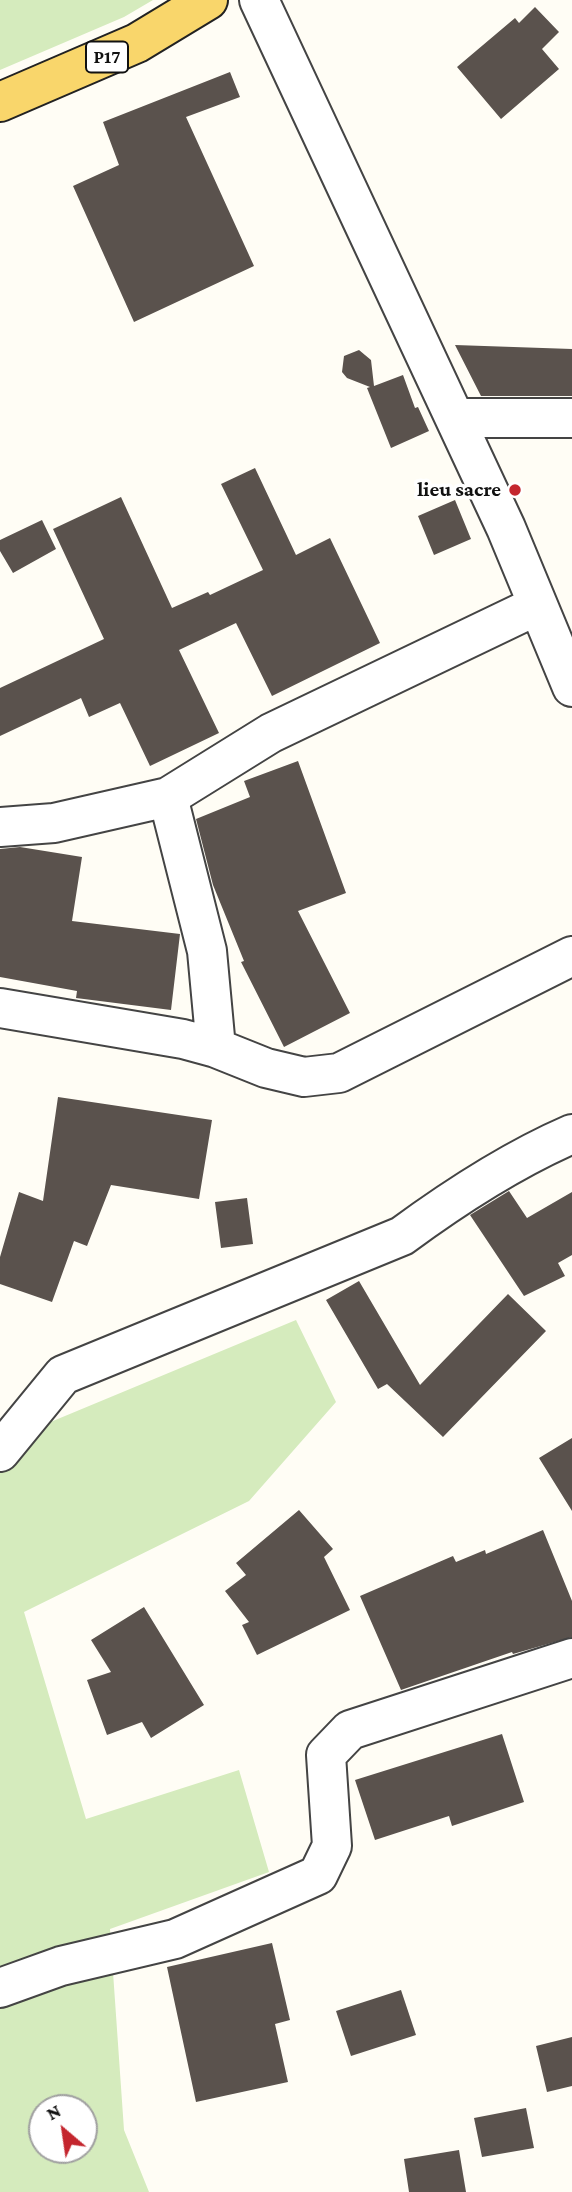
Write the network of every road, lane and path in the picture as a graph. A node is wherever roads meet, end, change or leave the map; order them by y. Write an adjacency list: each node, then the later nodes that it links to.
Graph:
1 (208, 0): 3 (main road, P17)
2 (259, 0): 4 (street)
3 (0, 103)
4 (455, 418): 5 (street); 6 (street)
5 (572, 418)
6 (538, 604): 7 (street); 8 (street)
7 (572, 687)
8 (168, 797): 9 (street); 12 (street)
9 (0, 827)
10 (572, 956): 12 (street)
11 (0, 1008): 12 (street)
12 (216, 1048)
13 (572, 1134): 14 (street)
14 (0, 1452)
15 (572, 1658): 16 (street)
16 (0, 1988)

